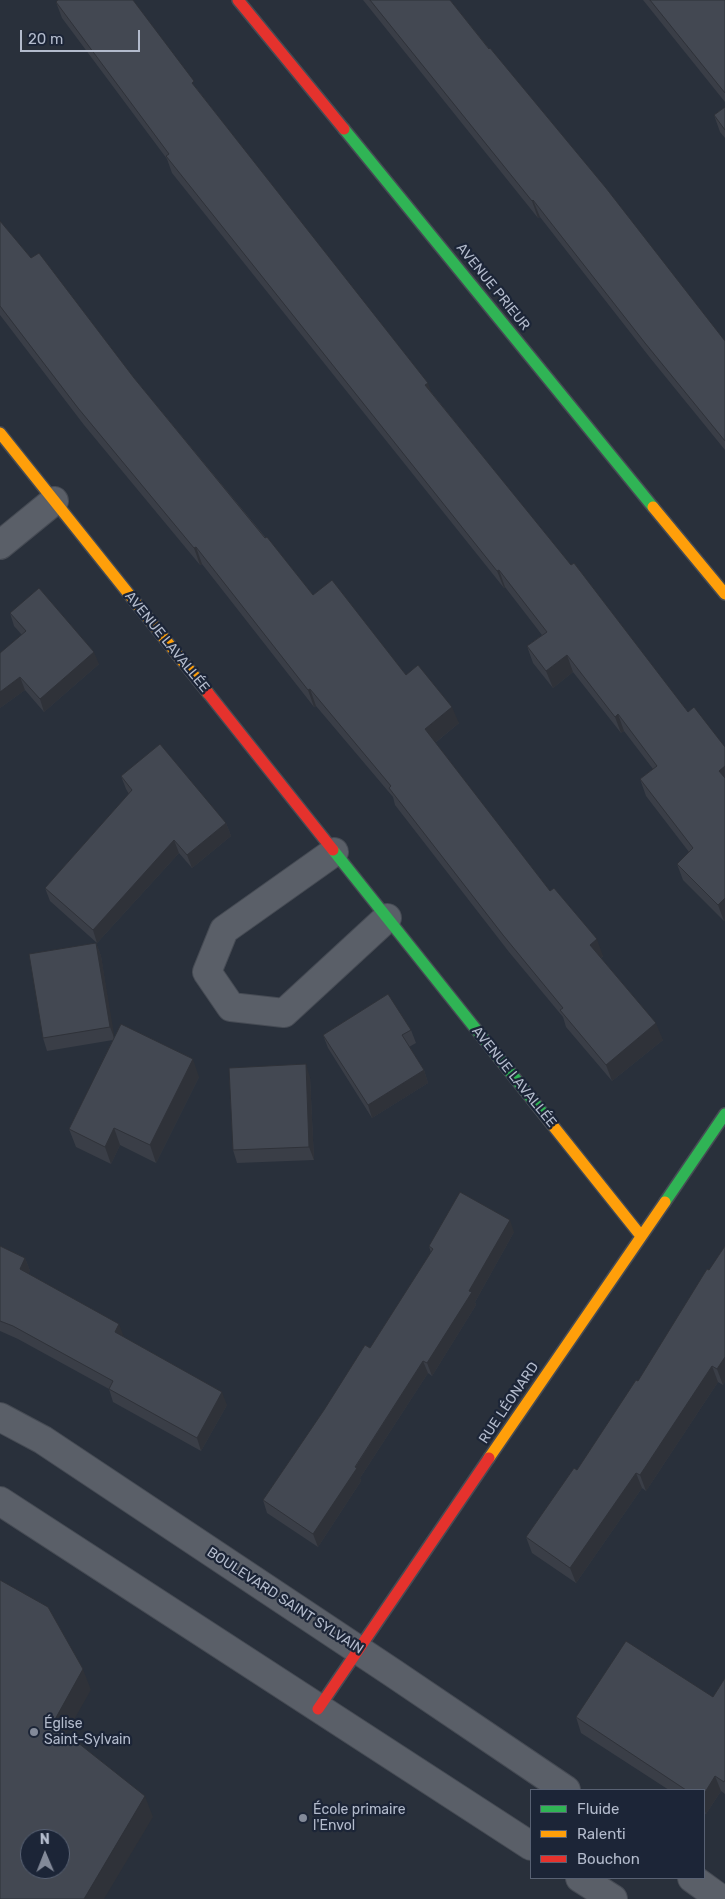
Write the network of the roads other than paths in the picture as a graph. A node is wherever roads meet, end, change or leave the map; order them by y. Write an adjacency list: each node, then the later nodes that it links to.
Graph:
1 (238, 0): 5 (street, AVENUE PRIEUR)
2 (0, 433): 3 (street, AVENUE LAVALLÉE)
3 (54, 500): 4 (street); 6 (street, AVENUE LAVALLÉE)
4 (0, 545)
5 (725, 594)
6 (334, 852): 7 (street, AVENUE LAVALLÉE); 7 (street)
7 (387, 918): 9 (street, AVENUE LAVALLÉE)
8 (725, 1114): 9 (street, RUE LÉONARD)
9 (641, 1236): 12 (street, RUE LÉONARD)
10 (0, 1417): 12 (street, BOULEVARD SAINT SYLVAIN)
11 (0, 1501): 13 (street)
12 (358, 1649): 13 (street, RUE LÉONARD); 14 (street, BOULEVARD SAINT SYLVAIN)
13 (318, 1708): 15 (street)
14 (565, 1789)
15 (530, 1845)
16 (582, 1879): 18 (street)
17 (693, 1879): 19 (street)
18 (613, 1899)
19 (721, 1899)

